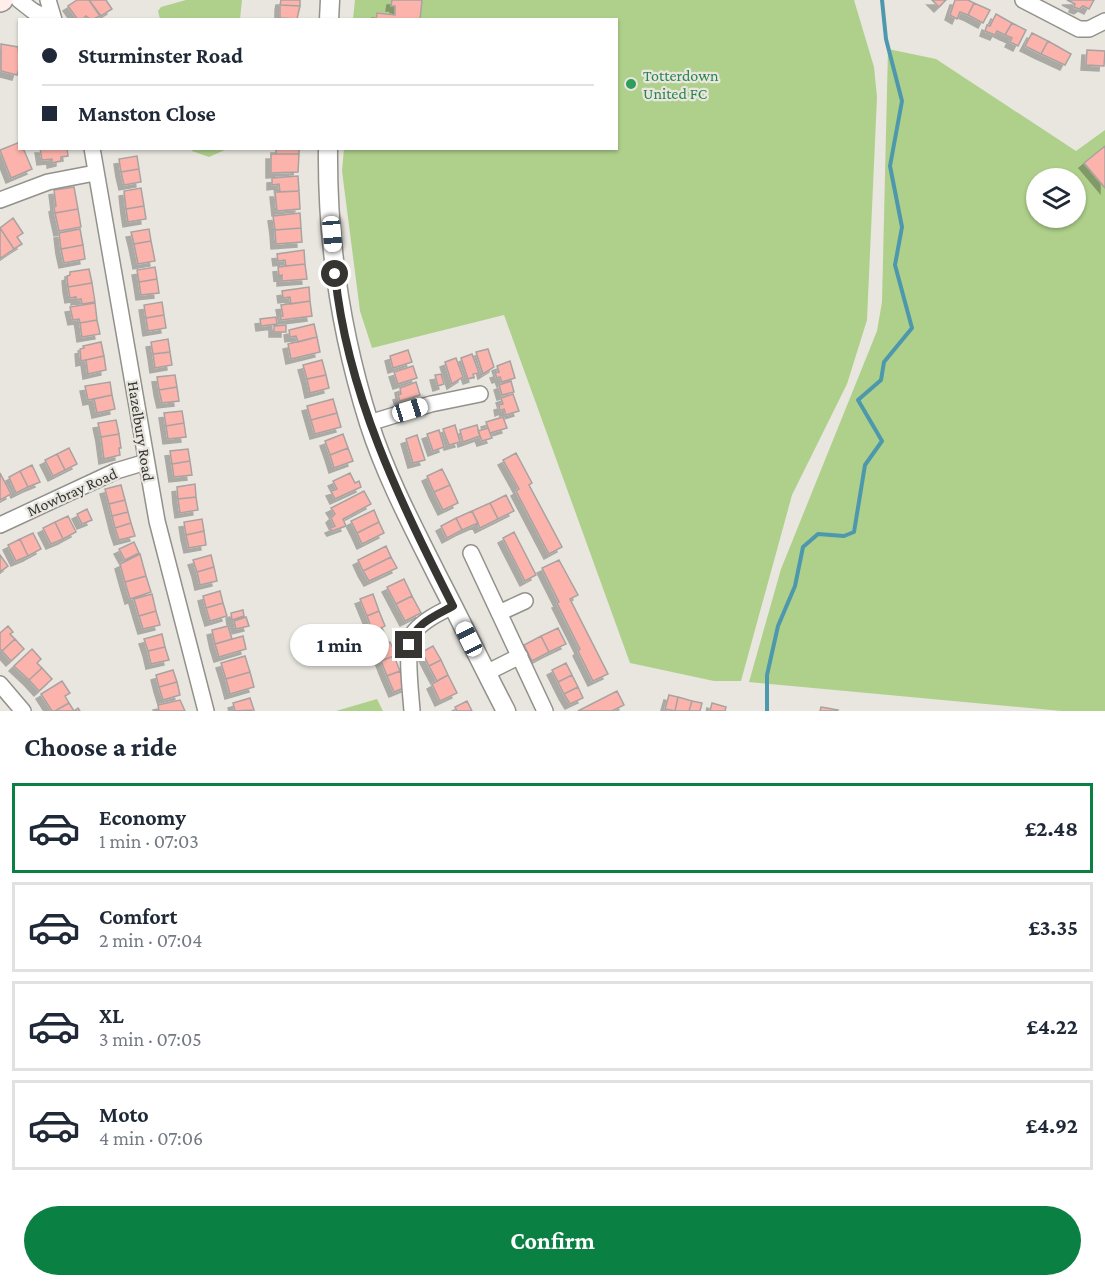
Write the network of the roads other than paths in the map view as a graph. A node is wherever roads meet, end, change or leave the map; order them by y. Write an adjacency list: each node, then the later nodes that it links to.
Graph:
1 (19, 0): 5 (street)
2 (48, 0): 6 (street)
3 (330, 0): 7 (street)
4 (1023, 0): 8 (street)
5 (49, 18)
6 (52, 18)
7 (329, 18)
8 (1105, 21)
9 (92, 150): 11 (street, Hazelbury Road)
10 (328, 150): 14 (street)
11 (95, 173): 12 (street); 15 (street, Hazelbury Road)
12 (0, 200)
13 (480, 394): 14 (street)
14 (369, 423): 19 (street)
15 (146, 462): 16 (street, Mowbray Road); 25 (street, Hazelbury Road)
16 (0, 525)
17 (471, 553): 20 (street)
18 (525, 601): 20 (street)
19 (453, 606): 22 (street); 26 (street)
20 (499, 613): 21 (street)
21 (520, 656): 22 (street); 28 (street)
22 (486, 673): 27 (street)
23 (0, 684): 24 (street)
24 (23, 711)
25 (206, 711)
26 (412, 711)
27 (506, 711)
28 (545, 711)

